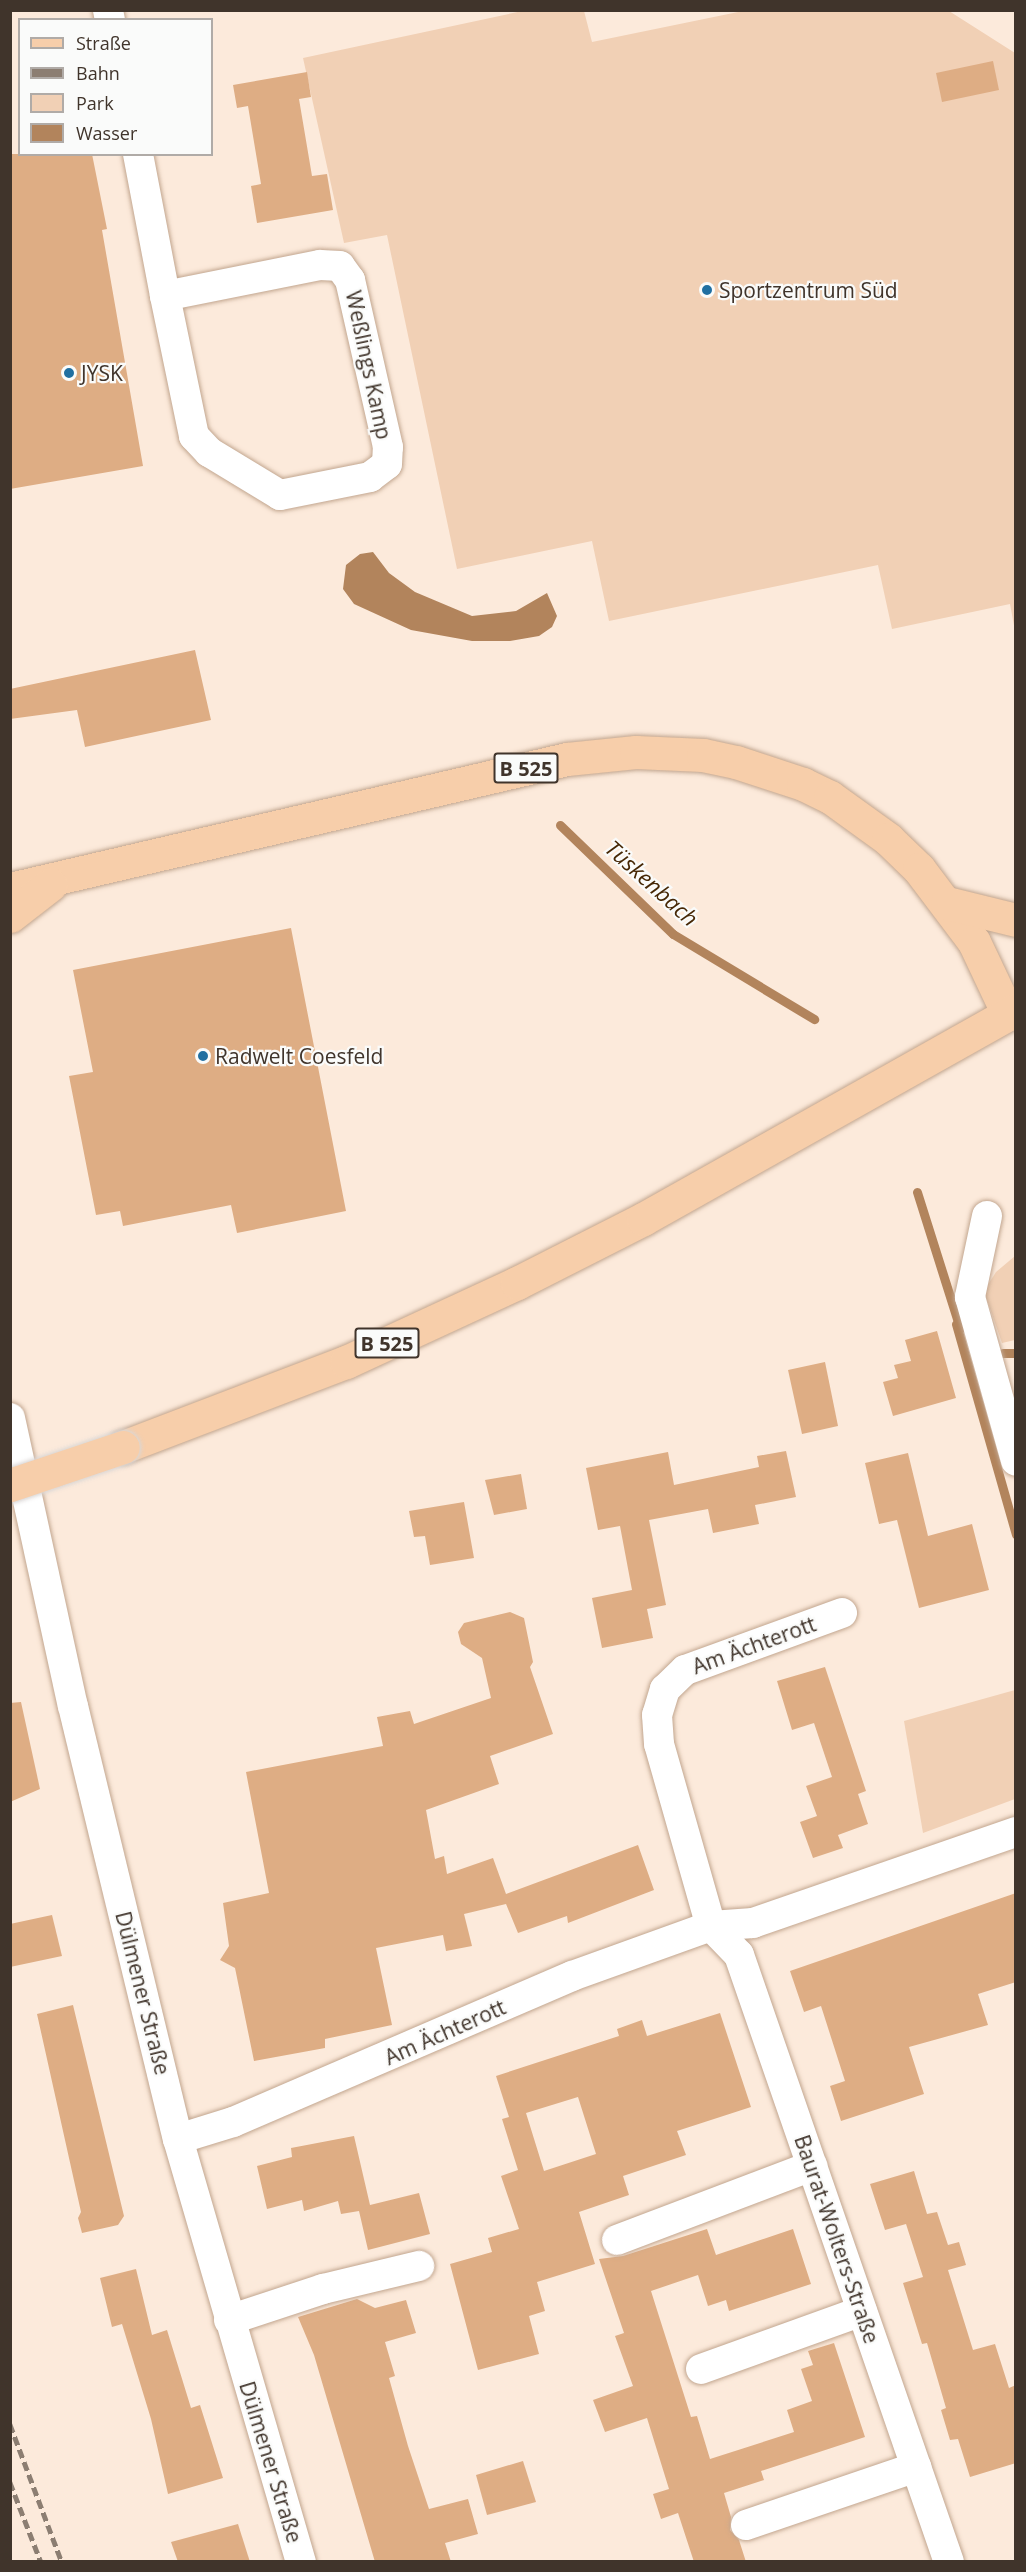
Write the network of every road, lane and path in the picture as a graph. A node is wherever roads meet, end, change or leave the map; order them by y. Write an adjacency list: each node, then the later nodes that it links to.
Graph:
1 (138, 156): 2 (street, Weßlings Kamp)
2 (165, 296): 2 (street, Weßlings Kamp)
3 (66, 873): 4 (main road, B 525); 5 (main road, B 525); 6 (main road)
4 (10, 889)
5 (947, 903): 7 (main road); 8 (main road, B 525)
6 (10, 916)
7 (1016, 920)
8 (1012, 1012): 12 (main road, B 525, bridge)
9 (987, 1216): 11 (street)
10 (10, 1418): 16 (street, Dülmener Straße)
11 (1016, 1461)
12 (10, 1485)
13 (842, 1613): 15 (street, Am Ächterott)
14 (1016, 1832): 15 (street, Am Ächterott)
15 (711, 1926): 16 (street, Am Ächterott); 17 (street, Baurat-Wolters-Straße)
16 (178, 2139): 21 (street, Dülmener Straße)
17 (812, 2166): 18 (street); 20 (street, Baurat-Wolters-Straße)
18 (617, 2240)
19 (419, 2266): 21 (street)
20 (862, 2311): 22 (street); 23 (street, Baurat-Wolters-Straße)
21 (229, 2320): 25 (street, Dülmener Straße)
22 (701, 2369)
23 (916, 2467): 24 (street); 26 (street, Baurat-Wolters-Straße)
24 (746, 2525)
25 (301, 2562)
26 (949, 2562)

